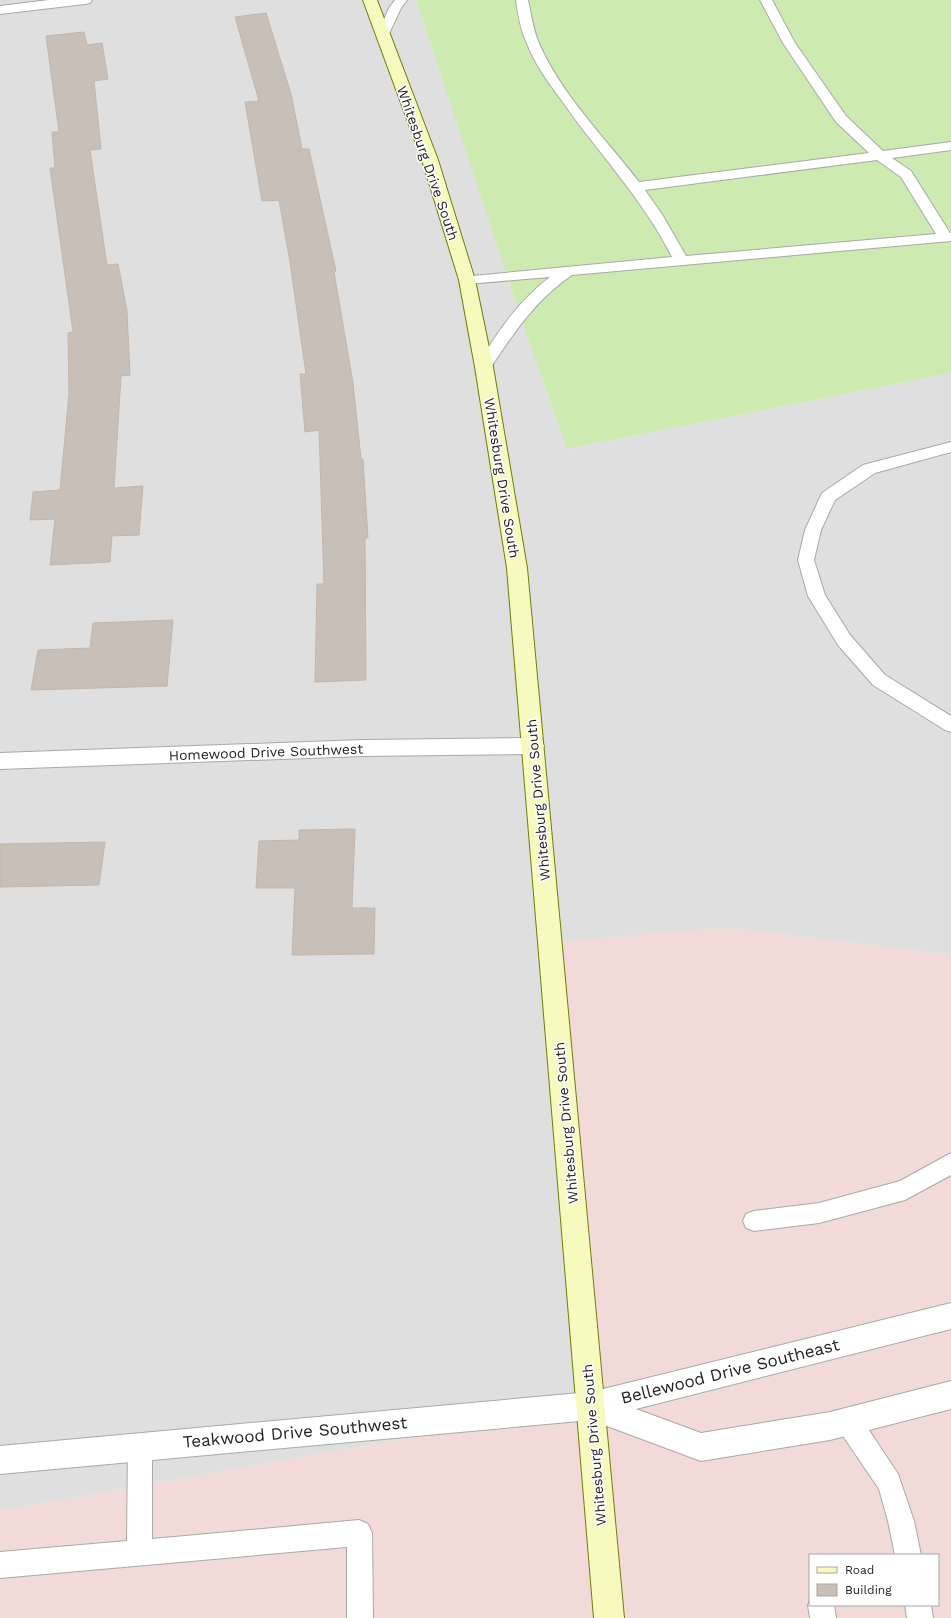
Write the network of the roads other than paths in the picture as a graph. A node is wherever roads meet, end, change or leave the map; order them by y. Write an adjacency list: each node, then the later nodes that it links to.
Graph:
1 (85, 0): 6 (street)
2 (370, 0): 7 (main road, Whitesburg Drive South)
3 (401, 0): 7 (lane)
4 (522, 0): 10 (lane)
5 (766, 0): 9 (lane)
6 (0, 10)
7 (383, 35): 14 (main road, Whitesburg Drive South)
8 (951, 146): 9 (lane)
9 (881, 156): 10 (lane); 11 (lane)
10 (636, 187): 12 (lane)
11 (948, 237): 12 (lane)
12 (681, 261): 13 (lane)
13 (568, 271): 14 (lane); 15 (lane)
14 (467, 280): 15 (main road, Whitesburg Drive South)
15 (484, 367): 18 (main road, Whitesburg Drive South)
16 (951, 447): 17 (lane)
17 (951, 726)
18 (533, 746): 19 (street, Homewood Drive Southwest); 24 (main road, Whitesburg Drive South)
19 (0, 761)
20 (951, 1163): 21 (lane)
21 (754, 1221)
22 (951, 1316): 24 (street, Bellewood Drive Southeast)
23 (951, 1395): 25 (street, Bellewood Drive Southeast)
24 (591, 1406): 25 (street, Bellewood Drive Southeast); 26 (street, Teakwood Drive Southwest); 34 (main road, Whitesburg Drive South)
25 (848, 1421): 29 (lane)
26 (140, 1446): 27 (street, Teakwood Drive Southwest); 28 (lane)
27 (0, 1460)
28 (139, 1552): 30 (lane); 33 (lane)
29 (908, 1554)
30 (0, 1565)
31 (821, 1606): 35 (lane)
32 (918, 1606): 36 (lane)
33 (360, 1618)
34 (609, 1618)
35 (823, 1618)
36 (920, 1618)

